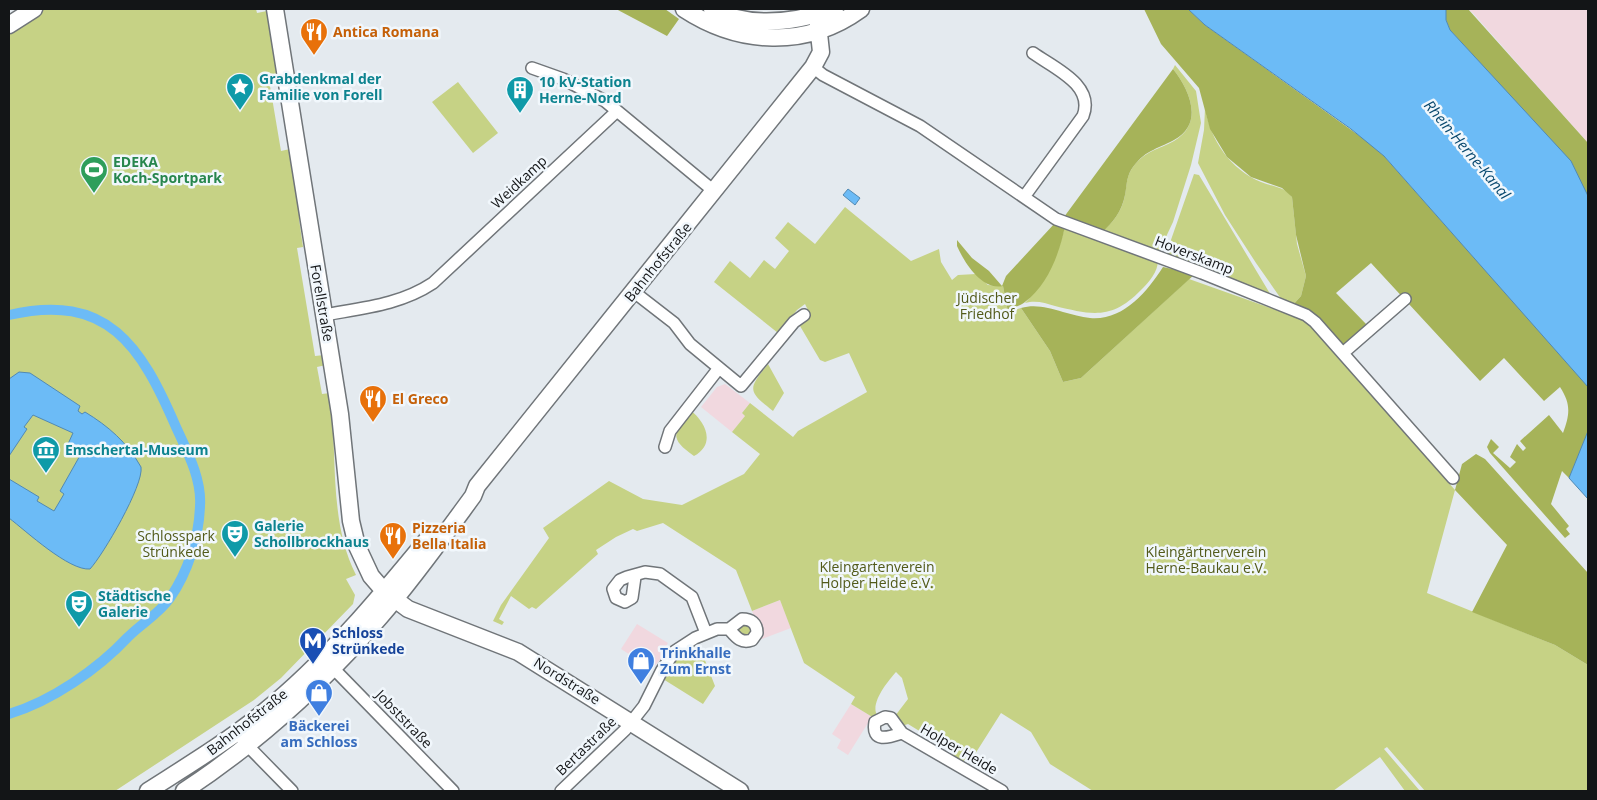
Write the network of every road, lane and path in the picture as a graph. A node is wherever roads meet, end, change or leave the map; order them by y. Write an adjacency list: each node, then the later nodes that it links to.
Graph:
1 (275, 9): 17 (street, Forellstraße)
2 (684, 9): 7 (street)
3 (712, 9): 7 (street)
4 (835, 9): 7 (street)
5 (861, 9): 7 (street)
6 (27, 11): 8 (street)
7 (818, 23): 10 (street, Bahnhofstraße)
8 (9, 25)
9 (1033, 53): 14 (street)
10 (814, 67): 13 (street, Bahnhofstraße); 14 (street, Hoverskamp)
11 (532, 68): 12 (street)
12 (617, 111): 13 (street); 17 (street, Weidkamp)
13 (715, 192): 15 (street, Bahnhofstraße)
14 (1024, 197): 19 (street, Hoverskamp)
15 (634, 292): 20 (street); 24 (street, Bahnhofstraße)
16 (1405, 299): 19 (street)
17 (324, 315): 24 (street, Forellstraße)
18 (804, 315): 20 (street)
19 (1343, 353): 22 (street, Hoverskamp)
20 (719, 368): 21 (street)
21 (665, 446)
22 (1453, 478)
23 (635, 577): 26 (street)
24 (389, 595): 27 (street, Bahnhofstraße); 28 (street, Nordstraße); 29 (street, Bahnhofstraße)
25 (729, 629): 26 (street)
26 (706, 633): 28 (street, Bertastraße)
27 (333, 668): 31 (street, Bahnhofstraße); 35 (street, Jobststraße)
28 (632, 722): 36 (street, Bertastraße); 37 (street, Nordstraße)
29 (236, 733): 31 (street); 32 (street, Bahnhofstraße)
30 (902, 733): 38 (street, Holper Heide)
31 (248, 746): 33 (street, Bahnhofstraße); 34 (street)
32 (148, 791)
33 (184, 791)
34 (292, 791)
35 (453, 791)
36 (561, 791)
37 (740, 791)
38 (1001, 791)

